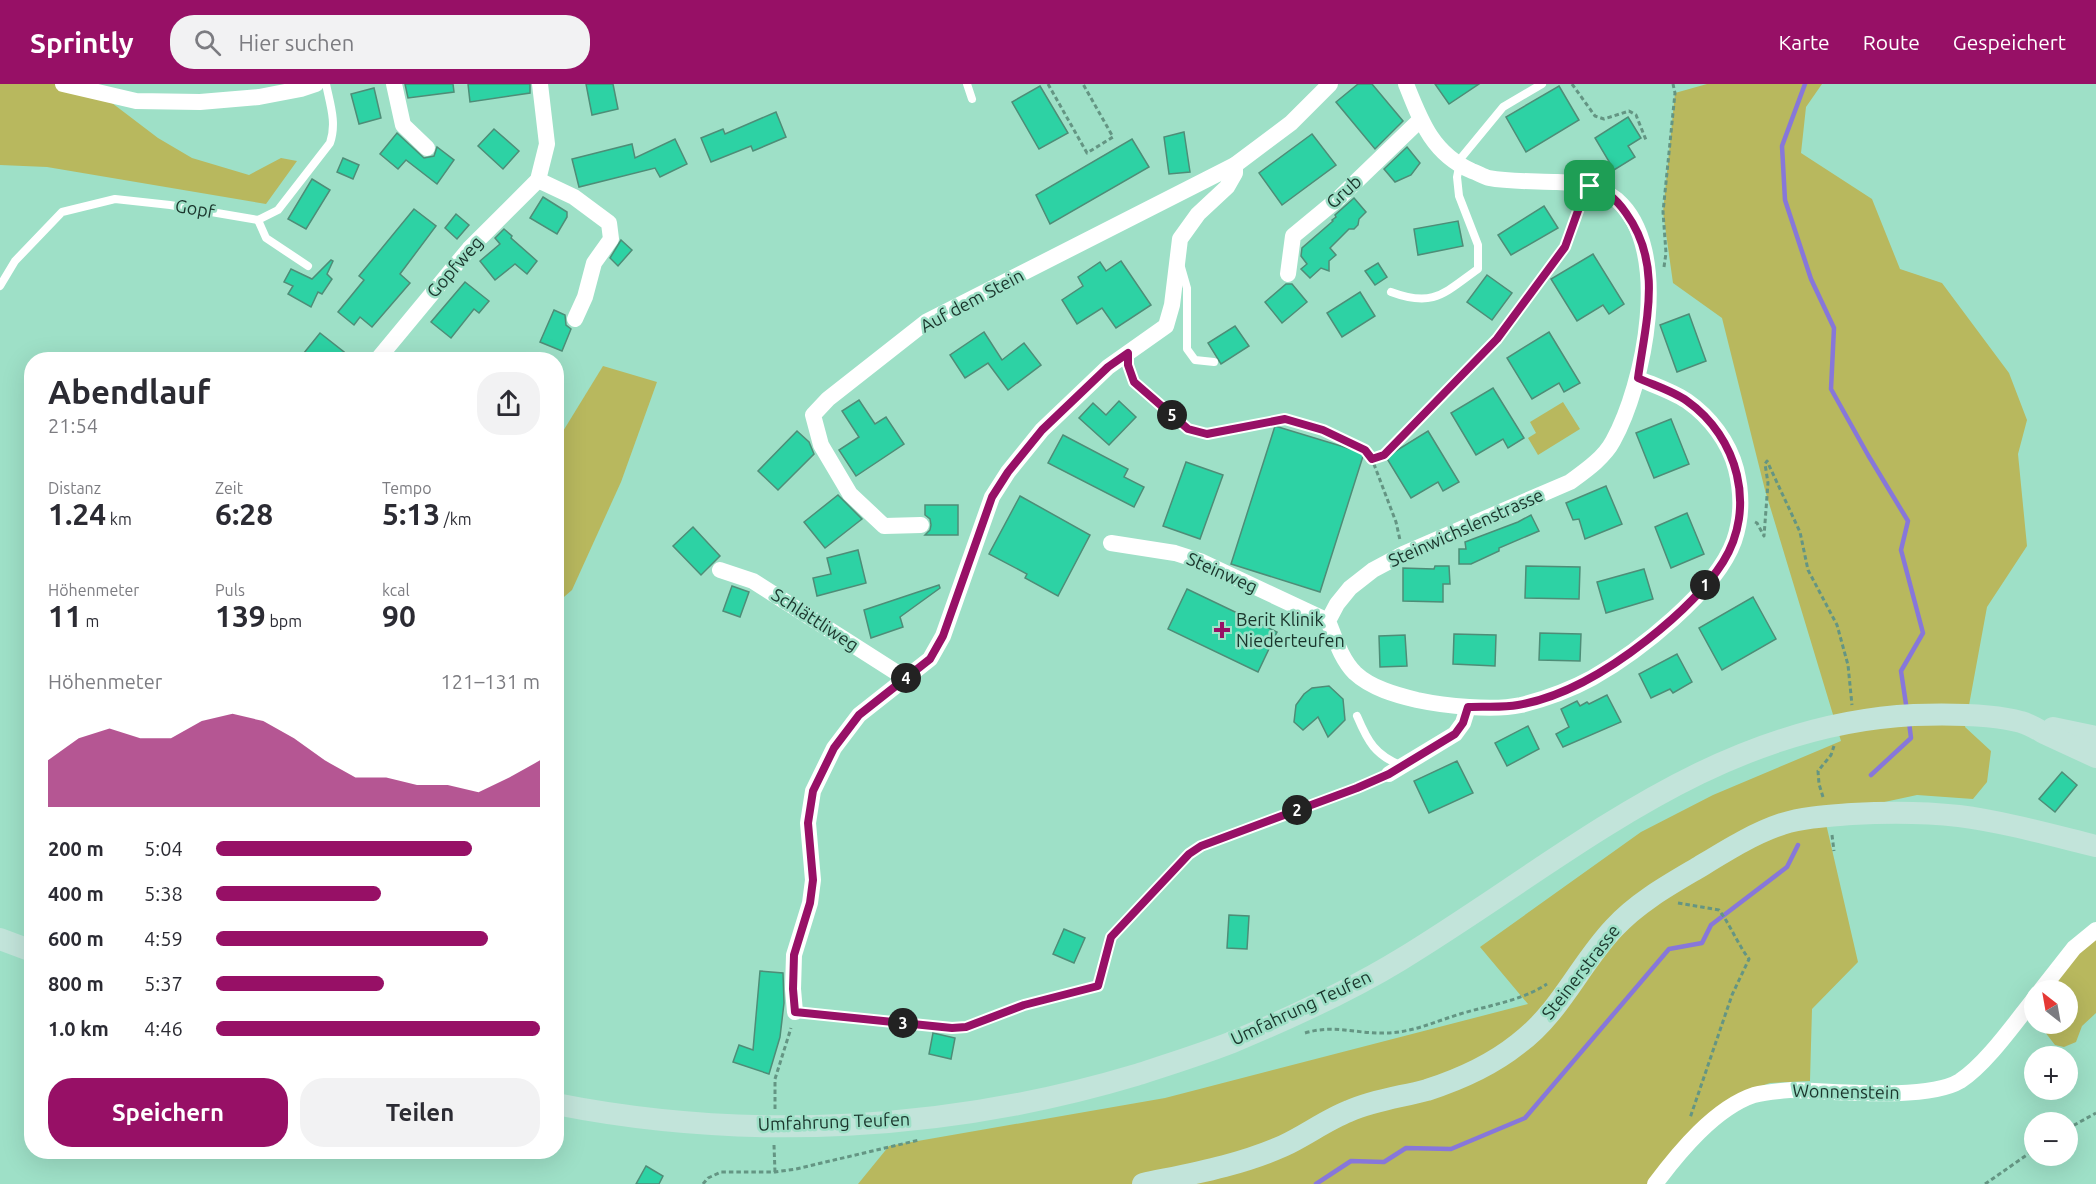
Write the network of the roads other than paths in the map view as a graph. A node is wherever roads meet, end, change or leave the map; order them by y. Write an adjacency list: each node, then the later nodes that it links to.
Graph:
1 (63, 84): 2 (street)
2 (316, 84)
3 (326, 84): 16 (lane)
4 (394, 84): 12 (street)
5 (540, 84): 15 (street)
6 (967, 84): 10 (lane)
7 (1329, 84): 13 (street)
8 (1406, 84): 11 (street, Steinwichslenstrasse)
9 (1542, 84): 14 (lane)
10 (972, 99)
11 (1420, 120): 14 (street, Steinwichslenstrasse); 19 (street, Grub)
12 (427, 148)
13 (1235, 165): 17 (street); 26 (street, Auf dem Stein)
14 (1460, 166): 21 (lane); 25 (street, Steinwichslenstrasse)
15 (538, 180): 22 (street); 23 (street, Gopfweg)
16 (258, 220): 18 (lane); 20 (lane, Gopf)
17 (1177, 255): 24 (lane); 30 (street)
18 (308, 266)
19 (1288, 274)
20 (0, 286)
21 (1391, 292)
22 (575, 319)
23 (384, 352)
24 (1214, 362)
25 (1638, 378): 29 (street, Steinwichslenstrasse); 31 (street)
26 (921, 525)
27 (1111, 543): 29 (street, Steinweg)
28 (720, 570): 30 (street, Schlättliweg)
29 (1328, 621): 31 (street)
30 (905, 678): 43 (street)
31 (1468, 707): 36 (street)
32 (1358, 716): 36 (lane)
33 (2022, 722): 34 (main road); 35 (main road); 44 (main road, Umfahrung Teufen)
34 (2096, 737)
35 (2096, 757)
36 (1395, 770)
37 (2096, 846): 45 (main road, Steinerstrasse)
38 (2096, 930): 41 (street)
39 (0, 939): 40 (main road)
40 (24, 948)
41 (2049, 980)
42 (2024, 1011): 46 (street, Wonnenstein)
43 (795, 1012)
44 (564, 1105)
45 (1143, 1184)
46 (1655, 1184)

